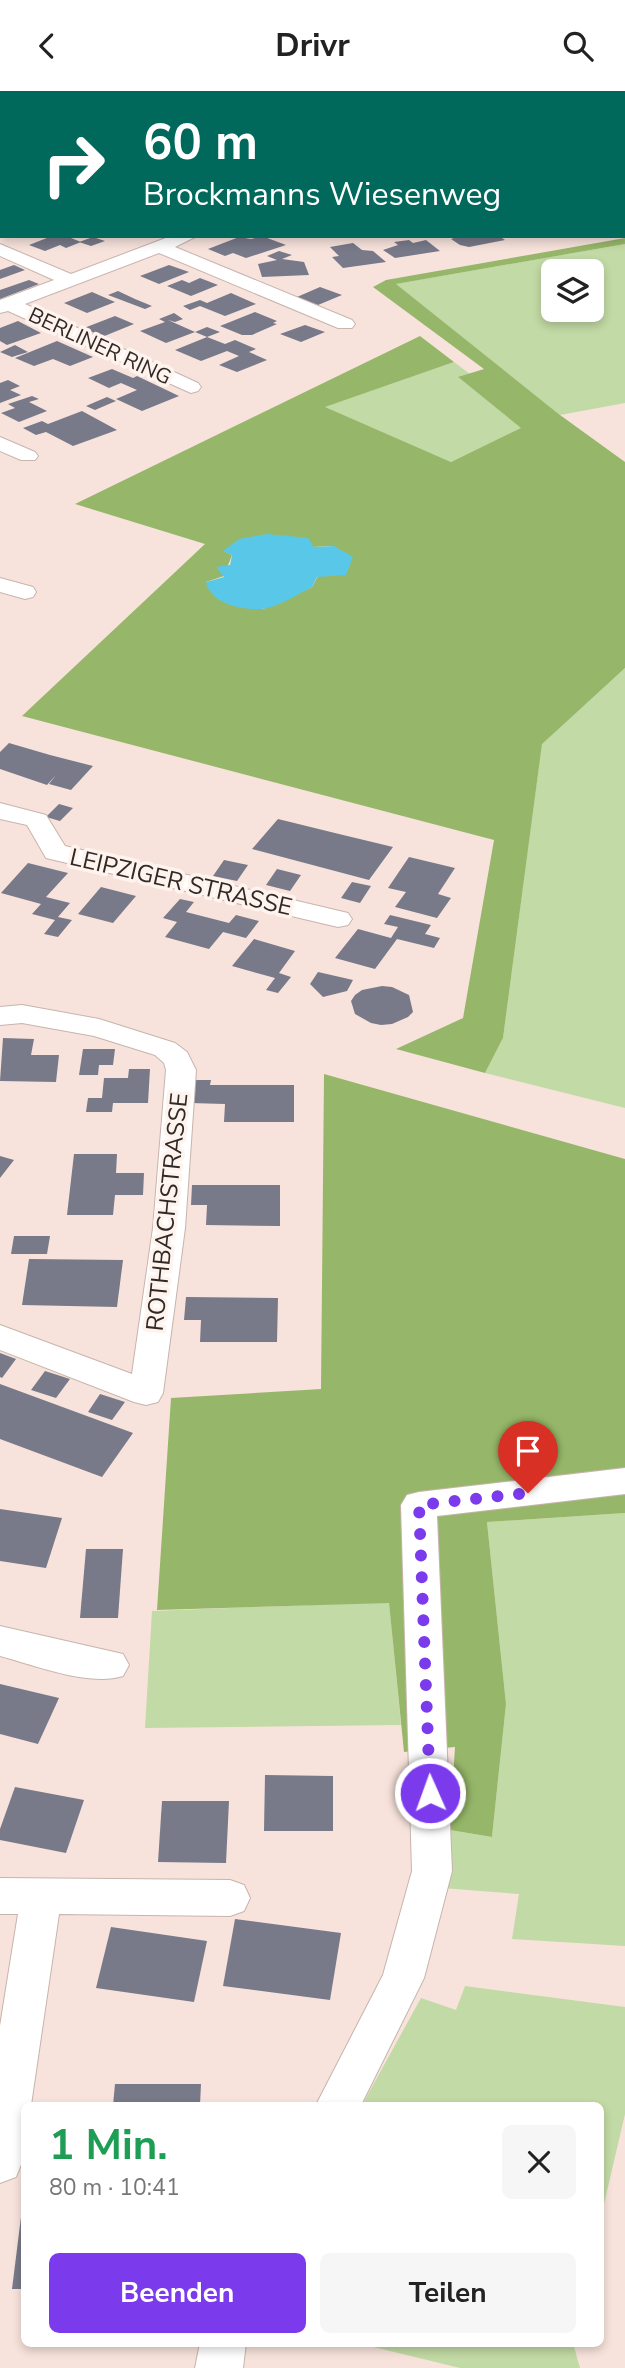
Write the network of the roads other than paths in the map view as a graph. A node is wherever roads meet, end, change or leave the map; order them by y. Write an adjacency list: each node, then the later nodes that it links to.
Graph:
1 (183, 238): 2 (street, BERLINER RING)
2 (160, 247): 4 (street, BERLINER RING); 6 (street)
3 (0, 249): 4 (street)
4 (71, 281): 5 (street, BERLINER RING)
5 (5, 306): 7 (street, BERLINER RING)
6 (345, 324)
7 (191, 387)
8 (0, 443): 9 (street)
9 (28, 456)
10 (0, 585): 11 (street)
11 (25, 592)
12 (0, 811): 13 (street, LEIPZIGER STRASSE)
13 (338, 919)
14 (0, 1016): 15 (street, ROTHBACHSTRASSE)
15 (0, 1337)
16 (625, 1481): 22 (street)
17 (0, 1641): 18 (street)
18 (110, 1664)
19 (0, 1896): 20 (street)
20 (41, 1898): 21 (street); 23 (street)
21 (230, 1898)
22 (340, 2102)
23 (0, 2162)
24 (222, 2347): 25 (street)
25 (219, 2368)

